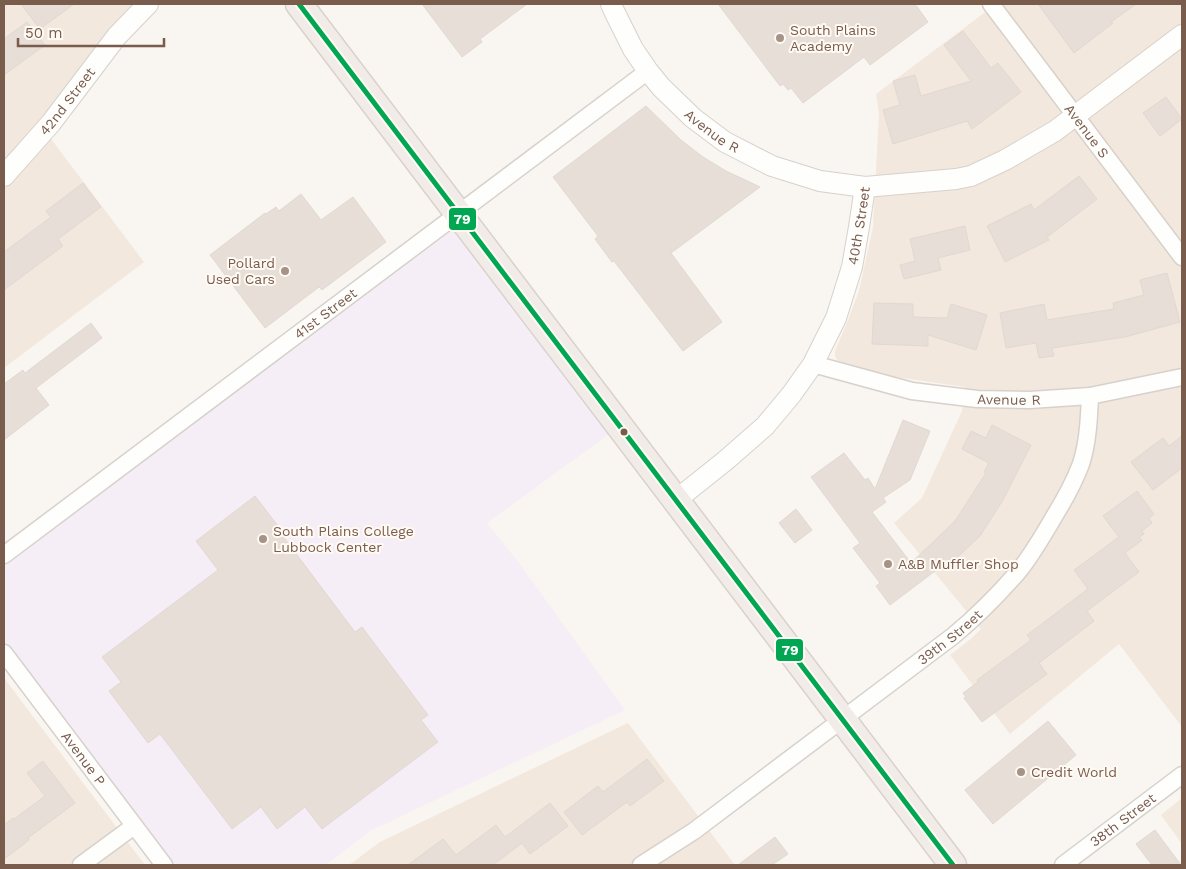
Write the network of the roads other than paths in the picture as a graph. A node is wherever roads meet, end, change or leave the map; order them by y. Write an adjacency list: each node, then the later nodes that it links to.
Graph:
1 (148, 4): 8 (street, 42nd Street)
2 (299, 4): 10 (highway)
3 (611, 4): 6 (street, Avenue R)
4 (991, 4): 7 (street, Avenue S)
5 (1182, 35): 7 (street, 40th Street)
6 (648, 71): 9 (street, Avenue R); 10 (street, 41st Street)
7 (1076, 116): 9 (street, 40th Street); 11 (street, Avenue S)
8 (4, 176)
9 (865, 186): 12 (street, 40th Street)
10 (459, 214): 15 (highway); 16 (street, 41st Street)
11 (1182, 257)
12 (813, 364): 14 (street, Avenue R); 15 (street, 40th Street)
13 (1182, 377): 14 (street)
14 (1090, 396): 18 (street, 39th Street)
15 (676, 500): 18 (highway)
16 (4, 555)
17 (4, 653): 20 (street, Avenue P)
18 (842, 719): 23 (street, 39th Street); 24 (highway)
19 (1182, 775): 25 (street, 38th Street)
20 (134, 826): 21 (street); 22 (street, Avenue P)
21 (82, 865)
22 (164, 865)
23 (641, 865)
24 (953, 865)
25 (1062, 865)

